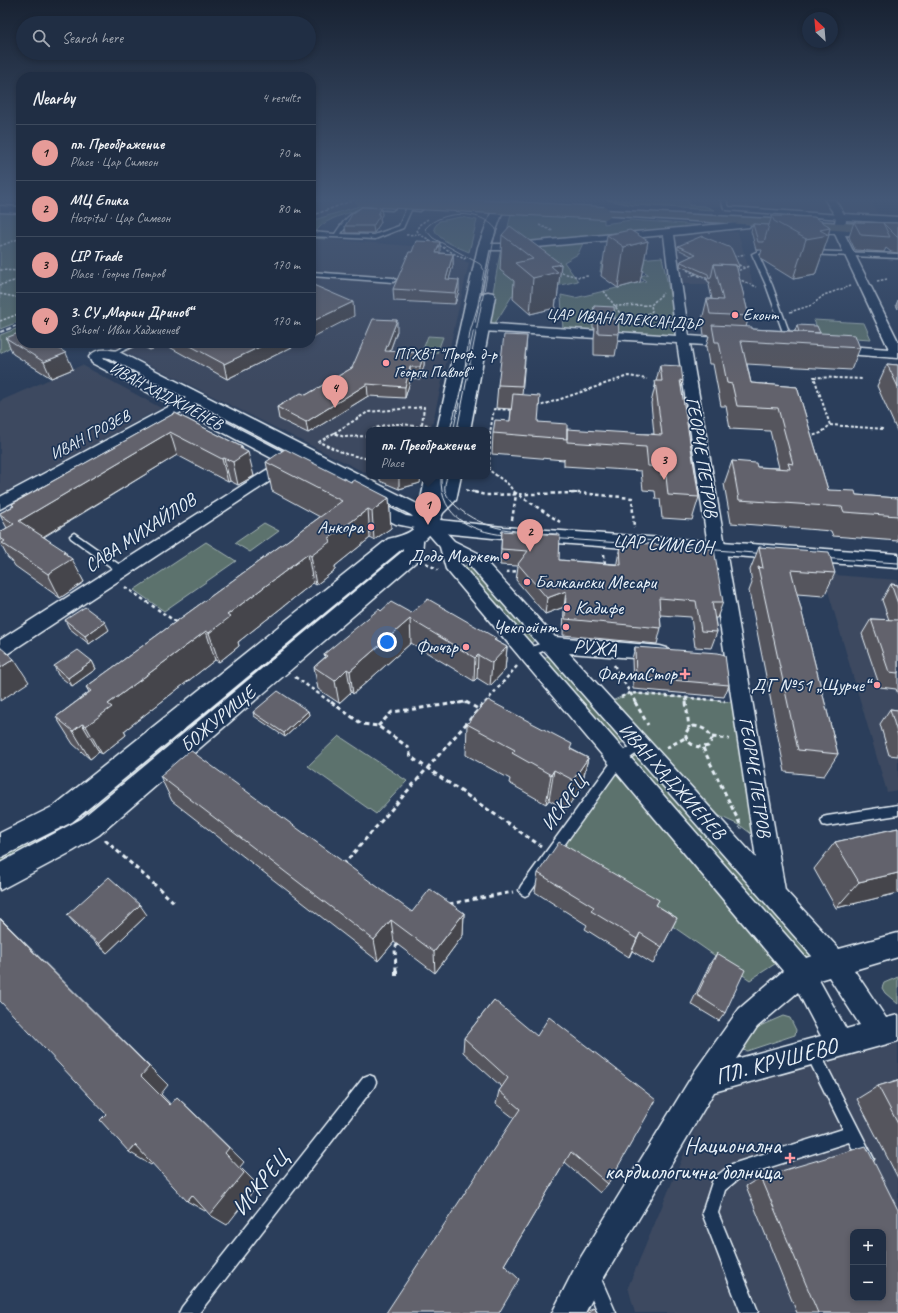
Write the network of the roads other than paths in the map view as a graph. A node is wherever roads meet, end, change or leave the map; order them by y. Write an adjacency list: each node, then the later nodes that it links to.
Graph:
1 (487, 261): 8 (street)
2 (672, 261): 10 (street, ГЕОРЧЕ ПЕТРОВ)
3 (758, 261): 13 (lane)
4 (851, 261): 17 (street)
5 (316, 274): 6 (lane)
6 (394, 280)
7 (491, 283): 9 (street)
8 (467, 326): 9 (street, ЦАР ИВАН АЛЕКСАНДЪР); 20 (street)
9 (483, 327): 10 (street, ЦАР ИВАН АЛЕКСАНДЪР); 21 (street)
10 (683, 340): 11 (street, ЦАР ИВАН АЛЕКСАНДЪР); 31 (street, ГЕОРЧЕ ПЕТРОВ)
11 (745, 344)
12 (776, 346): 13 (street)
13 (795, 347)
14 (123, 348): 16 (lane)
15 (822, 349): 17 (street)
16 (112, 354): 18 (street, ИВАН ХАДЖИЕНЕВ); 19 (street, ИВАН ХАДЖИЕНЕВ)
17 (898, 354)
18 (196, 397): 19 (street, ИВАН ГРОЗЕВ); 22 (street, ИВАН ХАДЖИЕНЕВ)
19 (182, 405): 22 (street, ИВАН ХАДЖИЕНЕВ); 27 (street, ИВАН ГРОЗЕВ)
20 (440, 427)
21 (463, 427)
22 (296, 457): 23 (street, ИВАН ХАДЖИЕНЕВ); 28 (street, ИВАН ХАДЖИЕНЕВ); 33 (street, САВА МИХАЙЛОВ)
23 (310, 472)
24 (434, 479): 28 (street)
25 (451, 479): 28 (street)
26 (356, 496): 28 (street)
27 (0, 504)
28 (426, 525): 30 (street, ИВАН ХАДЖИЕНЕВ); 31 (street, ЦАР СИМЕОН); 42 (street, БОЖУРИЩЕ); 43 (street, БОЖУРИЩЕ)
29 (74, 536): 33 (lane)
30 (448, 545): 34 (street, ИВАН ХАДЖИЕНЕВ); 36 (street, ИВАН ХАДЖИЕНЕВ)
31 (717, 548): 32 (street, ЦАР СИМЕОН); 45 (street, ГЕОРЧЕ ПЕТРОВ)
32 (898, 561)
33 (116, 574): 35 (street, САВА МИХАЙЛОВ)
34 (550, 644): 36 (lane); 37 (street, РУЖА); 38 (street, ИВАН ХАДЖИЕНЕВ)
35 (0, 649)
36 (528, 653): 39 (street, ИВАН ХАДЖИЕНЕВ)
37 (681, 655)
38 (649, 738): 39 (lane, ИСКРЕЦ); 45 (street, ИВАН ХАДЖИЕНЕВ)
39 (619, 760): 44 (lane, ИСКРЕЦ); 48 (street, ИВАН ХАДЖИЕНЕВ)
40 (898, 810): 41 (lane)
41 (827, 821)
42 (0, 846)
43 (0, 877)
44 (525, 890)
45 (774, 895): 47 (street, ИВАН ХАДЖИЕНЕВ)
46 (898, 945): 47 (street, ПЛ. КРУШЕВО)
47 (834, 962): 48 (street, ПЛ. КРУШЕВО); 49 (street, ИВАН ХАДЖИЕНЕВ)
48 (801, 972): 50 (street, ИВАН ХАДЖИЕНЕВ); 52 (street, ПЛ. КРУШЕВО)
49 (889, 1031): 50 (street, ПЛ. КРУШЕВО)
50 (840, 1044): 51 (street, ПЛ. КРУШЕВО)
51 (812, 1052): 52 (street, ПЛ. КРУШЕВО); 54 (lane)
52 (705, 1080): 56 (street)
53 (368, 1082): 58 (lane, ИСКРЕЦ)
54 (853, 1133): 55 (lane); 57 (lane)
55 (874, 1175)
56 (590, 1272): 59 (street); 60 (lane)
57 (749, 1311)
58 (188, 1313)
59 (568, 1313)
60 (606, 1313)

